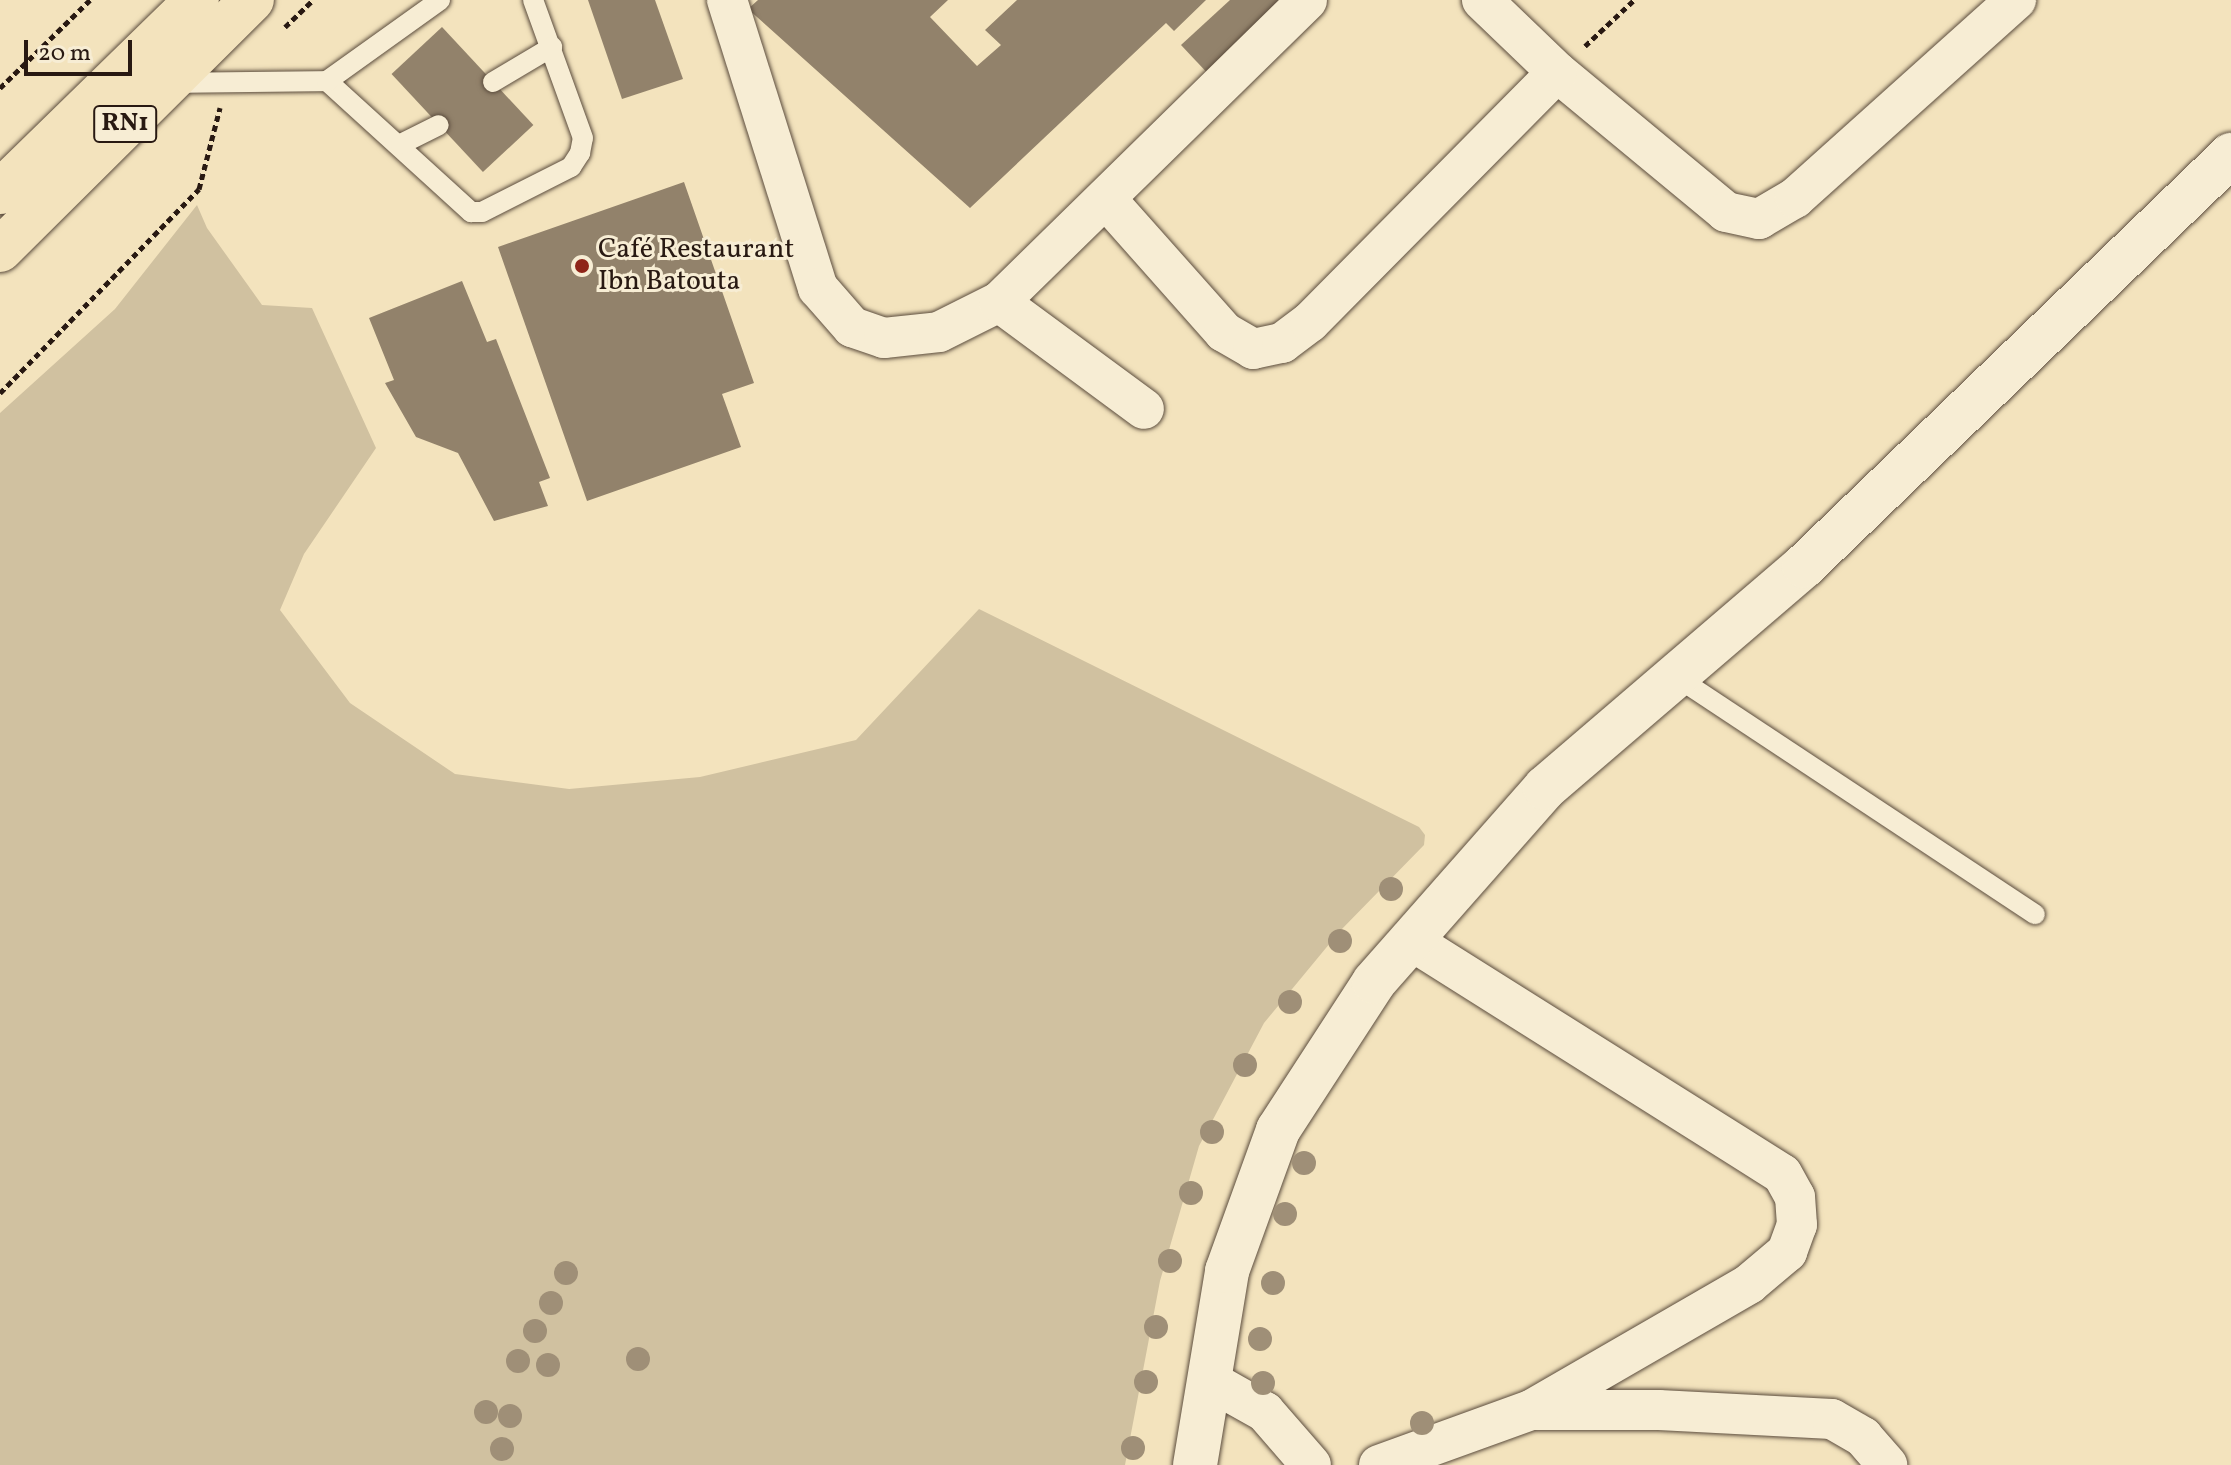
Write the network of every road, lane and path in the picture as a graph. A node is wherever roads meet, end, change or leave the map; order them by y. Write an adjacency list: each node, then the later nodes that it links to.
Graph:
1 (90, 0): 19 (path)
2 (197, 0): 23 (highway, RN1)
3 (252, 0): 17 (highway, RN1)
4 (313, 0): 12 (path)
5 (440, 0): 15 (lane)
6 (533, 0): 13 (lane)
7 (727, 0): 26 (street)
8 (1307, 0): 24 (street)
9 (1482, 0): 14 (street)
10 (1634, 0): 14 (path)
11 (2016, 0): 14 (street)
12 (280, 32)
13 (552, 47): 16 (lane); 21 (lane)
14 (1557, 72): 24 (street)
15 (327, 81): 18 (lane); 21 (lane)
16 (493, 82)
17 (166, 83): 18 (lane); 25 (highway, RN1)
18 (226, 86): 27 (path)
19 (0, 88)
20 (439, 125): 21 (lane)
21 (401, 144)
22 (2231, 155): 29 (street)
23 (0, 192)
24 (1106, 199): 26 (street)
25 (0, 250)
26 (999, 302): 28 (street)
27 (0, 393)
28 (1144, 409)
29 (1678, 678): 30 (lane); 31 (street)
30 (2035, 914)
31 (1410, 940): 32 (street); 33 (street)
32 (1210, 1381): 34 (street); 35 (street)
33 (1531, 1410): 36 (street); 37 (street)
34 (1195, 1465)
35 (1311, 1465)
36 (1379, 1465)
37 (1887, 1465)

